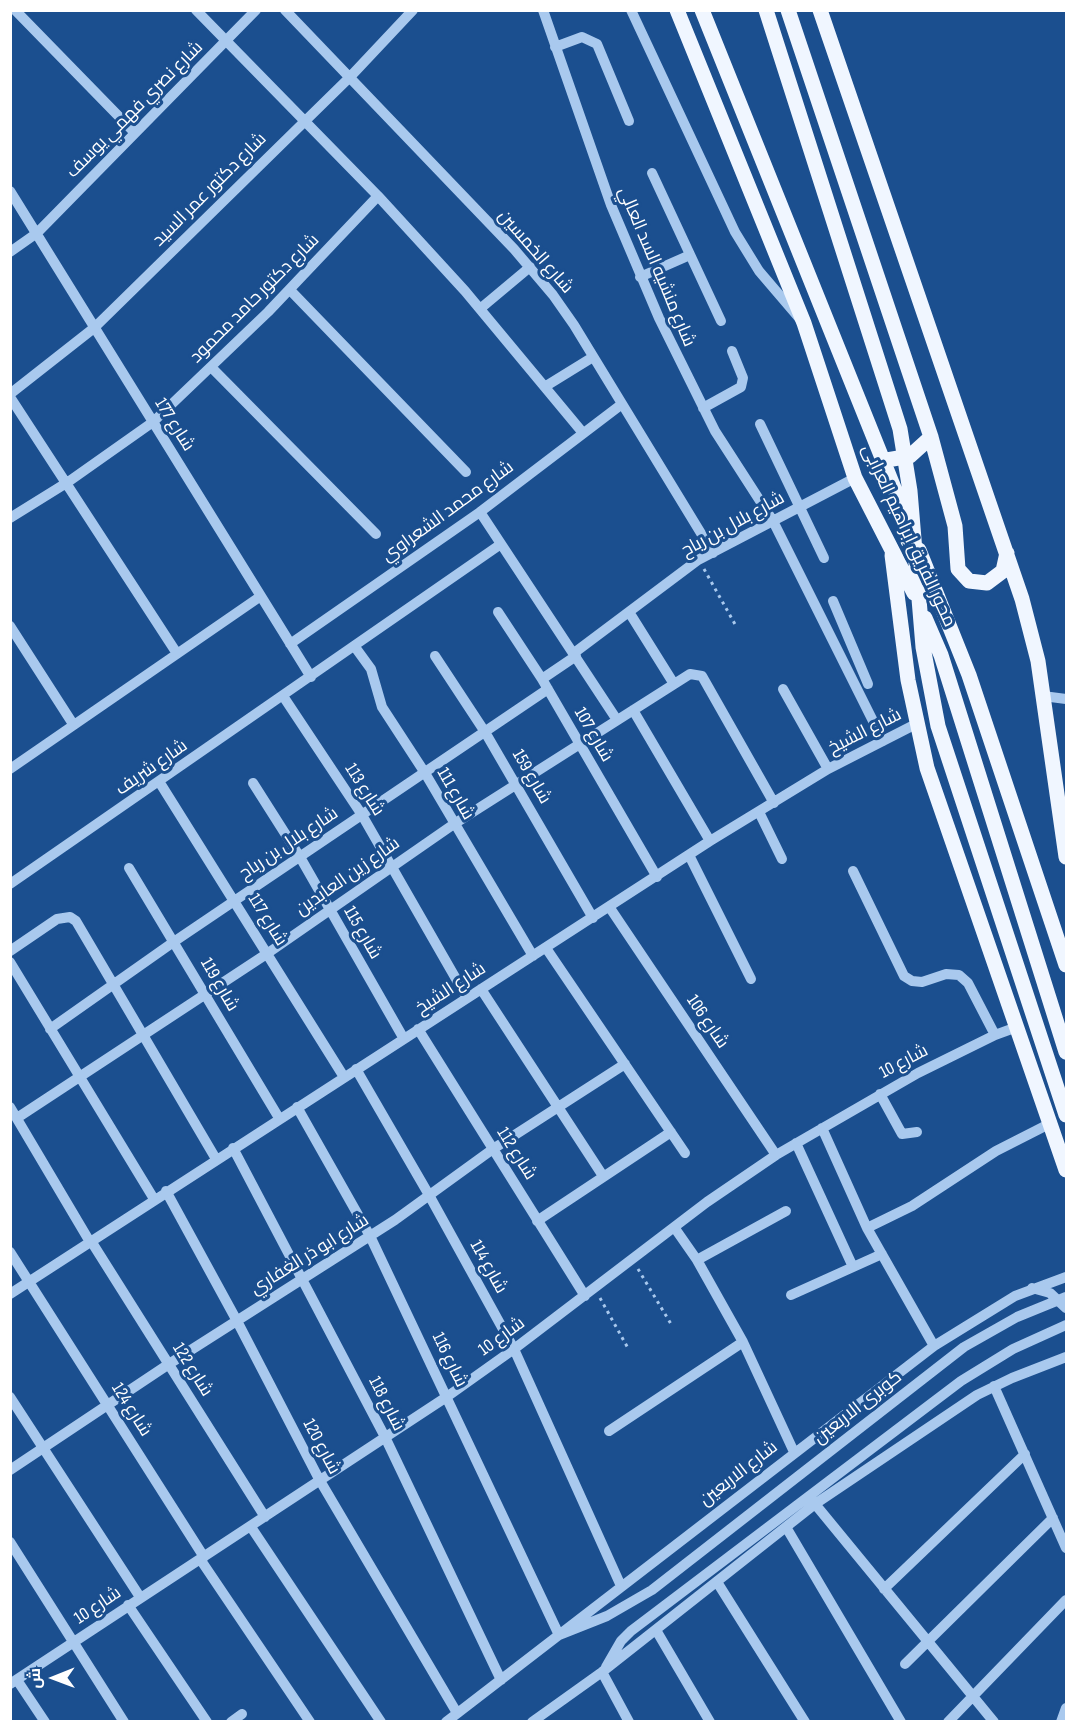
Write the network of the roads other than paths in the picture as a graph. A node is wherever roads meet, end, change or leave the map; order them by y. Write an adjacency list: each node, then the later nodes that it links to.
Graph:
1 (15, 10): 18 (street)
2 (196, 10): 13 (street)
3 (256, 10): 13 (street, شارع نصري فهمي يوسف)
4 (285, 10): 15 (street, شارع الخمسين)
5 (413, 10): 15 (street, شارع دكتور عمر السيد)
6 (543, 10): 14 (street, شارع منشيه السد العالي)
7 (631, 10): 30 (street)
8 (677, 10): 30 (main road, محور الفريق إبراهيم العرابى)
9 (702, 10): 43 (main road, محور الفريق إبراهيم العرابى)
10 (766, 10): 135 (main road)
11 (788, 10): 42 (main road)
12 (820, 10): 54 (main road)
13 (226, 40): 16 (street); 18 (street, شارع نصري فهمي يوسف)
14 (555, 47): 17 (street); 26 (street, شارع منشيه السد العالي)
15 (350, 77): 16 (street, شارع دكتور عمر السيد); 25 (street, شارع الخمسين)
16 (304, 121): 21 (street); 31 (street, شارع دكتور عمر السيد)
17 (629, 121)
18 (134, 132): 22 (street, شارع نصري فهمي يوسف)
19 (652, 173): 24 (street)
20 (10, 191): 22 (street, شارع 177)
21 (378, 196): 27 (street, شارع دكتور حامد محمود); 28 (street)
22 (37, 232): 23 (street, شارع نصري فهمي يوسف); 31 (street, شارع 177)
23 (10, 252)
24 (690, 255): 26 (street); 29 (street)
25 (530, 267): 28 (street); 33 (street, شارع الخمسين)
26 (640, 276): 38 (street, شارع منشيه السد العالي)
27 (290, 290): 34 (street, شارع دكتور حامد محمود); 44 (street)
28 (480, 308): 35 (street)
29 (721, 321)
30 (804, 323): 45 (main road, محور الفريق إبراهيم العرابى)
31 (94, 328): 36 (street, شارع دكتور عمر السيد); 39 (street, شارع 177)
32 (732, 351): 38 (street)
33 (593, 357): 35 (street); 37 (street, شارع الخمسين)
34 (211, 368): 39 (street, شارع دكتور حامد محمود); 51 (street)
35 (546, 386): 41 (street)
36 (10, 395): 46 (street)
37 (622, 405): 41 (street, شارع محمد الشعراوي); 55 (street, شارع الخمسين)
38 (703, 408): 50 (street, شارع منشيه السد العالي)
39 (153, 422): 46 (street, شارع دكتور حامد محمود); 57 (street, شارع 177)
40 (760, 424): 47 (street)
41 (583, 433): 48 (street, شارع محمد الشعراوي)
42 (931, 437): 43 (main road); 54 (main road)
43 (881, 461): 114 (main road, محور الفريق إبراهيم العرابى)
44 (466, 472)
45 (855, 478): 47 (street, شارع بلال بن رباح); 53 (main road, محور الفريق إبراهيم العرابى)
46 (68, 482): 49 (street, شارع دكتور حامد محمود); 65 (street)
47 (800, 507): 50 (street, شارع بلال بن رباح); 56 (street)
48 (480, 512): 52 (street); 62 (street, شارع محمد الشعراوي)
49 (10, 518)
50 (773, 521): 55 (street, شارع بلال بن رباح); 68 (street, شارع منشيه السد العالي)
51 (376, 534)
52 (501, 544): 63 (street, شارع شريف); 66 (street)
53 (892, 549): 80 (main road); 126 (main road, محور الفريق إبراهيم العرابى)
54 (1007, 551): 75 (main road)
55 (713, 553): 60 (street, شارع بلال بن رباح)
56 (824, 558)
57 (261, 596): 62 (street, شارع 177); 65 (street)
58 (833, 601): 64 (street)
59 (498, 612): 70 (street, شارع 107)
60 (628, 612): 66 (street, شارع بلال بن رباح); 71 (street)
61 (10, 626): 79 (street)
62 (290, 644): 69 (street, شارع 177)
63 (355, 647): 69 (street, شارع شريف); 86 (street, شارع 111)
64 (854, 650): 68 (street); 72 (street)
65 (176, 652): 79 (street)
66 (575, 654): 70 (street, شارع بلال بن رباح); 78 (street)
67 (435, 656): 81 (street, شارع 159)
68 (841, 657): 82 (street, شارع منشيه السد العالي)
69 (311, 677): 74 (street, شارع شريف)
70 (545, 684): 81 (street, شارع بلال بن رباح); 83 (street, شارع 107)
71 (674, 684): 77 (street, شارع زين العابدين); 90 (street, شارع زين العابدين)
72 (868, 684)
73 (783, 689): 85 (street)
74 (283, 696): 87 (street, شارع شريف); 92 (street, شارع 113)
75 (1043, 696): 76 (street); 97 (main road)
76 (1066, 699)
77 (633, 710): 78 (street, شارع زين العابدين); 94 (street)
78 (617, 720): 83 (street, شارع زين العابدين)
79 (74, 724): 84 (street)
80 (916, 724): 82 (street, شارع الشيخ); 120 (main road)
81 (485, 732): 86 (street, شارع بلال بن رباح); 89 (street, شارع 159)
82 (883, 741): 85 (street, شارع الشيخ)
83 (579, 744): 89 (street, شارع زين العابدين); 102 (street, شارع 107)
84 (10, 769)
85 (828, 769): 90 (street, شارع الشيخ)
86 (425, 773): 92 (street, شارع بلال بن رباح); 93 (street, شارع 111)
87 (160, 783): 103 (street, شارع شريف); 104 (street, شارع 117)
88 (253, 783): 96 (street, شارع 115)
89 (516, 784): 93 (street, شارع زين العابدين); 107 (street, شارع 159)
90 (774, 803): 91 (street, شارع الشيخ)
91 (759, 812): 94 (street, شارع الشيخ); 98 (street)
92 (362, 815): 96 (street, شارع بلال بن رباح); 99 (street, شارع 113)
93 (454, 824): 99 (street, شارع زين العابدين); 112 (street, شارع 111)
94 (710, 841): 95 (street, شارع الشيخ)
95 (689, 855): 102 (street, شارع الشيخ); 115 (street)
96 (300, 857): 104 (street, شارع بلال بن رباح); 106 (street, شارع 115)
97 (1066, 857)
98 (782, 859)
99 (391, 867): 106 (street, شارع زين العابدين); 119 (street, شارع 113)
100 (129, 868): 108 (street, شارع 119)
101 (853, 871): 124 (street)
102 (657, 877): 105 (street, شارع الشيخ)
103 (10, 884)
104 (236, 901): 108 (street, شارع بلال بن رباح); 111 (street, شارع 117)
105 (610, 908): 107 (street, شارع الشيخ); 146 (street, شارع 106)
106 (330, 909): 111 (street, شارع زين العابدين); 125 (street, شارع 115)
107 (593, 918): 109 (street, شارع الشيخ)
108 (175, 941): 116 (street, شارع بلال بن رباح); 118 (street, شارع 119)
109 (546, 948): 112 (street, شارع الشيخ); 127 (street)
110 (10, 951): 116 (street)
111 (268, 952): 118 (street, شارع زين العابدين); 130 (street, شارع 117)
112 (533, 956): 117 (street, شارع الشيخ)
113 (10, 962): 121 (street)
114 (1066, 966)
115 (751, 979)
116 (113, 984): 121 (street, شارع بلال بن رباح); 123 (street)
117 (481, 989): 119 (street, شارع الشيخ); 134 (street)
118 (205, 994): 123 (street, شارع زين العابدين); 136 (street, شارع 119)
119 (467, 998): 122 (street, شارع الشيخ)
120 (1017, 1027): 124 (street, شارع 10); 138 (main road)
121 (50, 1029): 129 (street)
122 (418, 1029): 125 (street, شارع الشيخ); 144 (street, شارع 112)
123 (143, 1035): 129 (street, شارع زين العابدين); 147 (street)
124 (995, 1035): 131 (street, شارع 10)
125 (404, 1039): 128 (street, شارع الشيخ)
126 (1066, 1052)
127 (625, 1064): 134 (street, شارع ابو ذر الغفاري); 140 (street)
128 (356, 1069): 130 (street, شارع الشيخ); 151 (street, شارع 114)
129 (80, 1077): 137 (street, شارع زين العابدين); 152 (street)
130 (344, 1077): 133 (street, شارع الشيخ)
131 (880, 1094): 139 (street, شارع 10); 141 (street)
132 (10, 1107): 137 (street, شارع 122)
133 (297, 1107): 136 (street, شارع الشيخ); 157 (street, شارع 116)
134 (558, 1108): 144 (street, شارع ابو ذر الغفاري); 149 (street)
135 (1066, 1115)
136 (279, 1118): 143 (street, شارع الشيخ)
137 (17, 1119): 158 (street, شارع 122)
138 (1050, 1123): 148 (main road); 156 (street)
139 (822, 1128): 142 (street, شارع 10); 156 (street)
140 (671, 1132): 145 (street); 149 (street)
141 (917, 1132)
142 (796, 1143): 146 (street, شارع 10); 162 (street)
143 (233, 1148): 147 (street, شارع الشيخ); 164 (street, شارع 118)
144 (493, 1149): 151 (street, شارع ابو ذر الغفاري); 154 (street, شارع 112)
145 (685, 1153)
146 (776, 1155): 155 (street, شارع 10)
147 (216, 1159): 150 (street, شارع الشيخ)
148 (1066, 1170)
149 (603, 1176): 154 (street)
150 (166, 1191): 152 (street, شارع الشيخ); 172 (street, شارع 120)
151 (429, 1195): 157 (street, شارع ابو ذر الغفاري); 177 (street, شارع 114)
152 (154, 1199): 158 (street, شارع الشيخ)
153 (786, 1210): 161 (street)
154 (537, 1221): 169 (street, شارع 112)
155 (674, 1227): 161 (street); 169 (street, شارع 10)
156 (867, 1228): 160 (street)
157 (370, 1236): 164 (street, شارع ابو ذر الغفاري); 181 (street, شارع 116)
158 (90, 1241): 165 (street, شارع الشيخ); 179 (street, شارع 122)
159 (10, 1252): 165 (street, شارع 124)
160 (882, 1254): 162 (street); 175 (street)
161 (697, 1260): 174 (street)
162 (853, 1267): 168 (street)
163 (1066, 1276): 166 (street, شارع الاربعين)
164 (303, 1278): 172 (street, شارع ابو ذر الغفاري); 185 (street, شارع 118)
165 (28, 1282): 167 (street, شارع الشيخ); 183 (street, شارع 124)
166 (1031, 1288): 171 (street); 175 (street, شارع الاربعين)
167 (10, 1294)
168 (791, 1295)
169 (585, 1296): 177 (street, شارع 10)
170 (1066, 1297): 206 (street, كوبرى الاربعين)
171 (1066, 1308)
172 (237, 1321): 179 (street, شارع ابو ذر الغفاري); 190 (street, شارع 120)
173 (1066, 1325): 210 (street)
174 (743, 1342): 184 (street); 187 (street)
175 (934, 1346): 187 (street, شارع الاربعين)
176 (1066, 1348): 178 (street)
177 (514, 1349): 181 (street, شارع 10); 200 (street, شارع 114)
178 (1062, 1358): 180 (street)
179 (169, 1364): 183 (street, شارع ابو ذر الغفاري); 192 (street, شارع 122)
180 (994, 1386): 188 (street); 191 (street)
181 (448, 1396): 185 (street, شارع 10); 206 (street, شارع 116)
182 (10, 1397): 186 (street)
183 (109, 1405): 186 (street, شارع ابو ذر الغفاري); 198 (street, شارع 124)
184 (609, 1431)
185 (385, 1437): 190 (street, شارع 10); 211 (street, شارع 118)
186 (43, 1450): 189 (street, شارع ابو ذر الغفاري); 202 (street)
187 (794, 1452): 200 (street, شارع الاربعين)
188 (1024, 1454): 193 (street); 201 (street)
189 (10, 1470)
190 (319, 1479): 192 (street, شارع 10); 215 (street, شارع 120)
191 (815, 1504): 195 (street); 201 (street)
192 (265, 1517): 194 (street, شارع 10)
193 (1053, 1518): 197 (street); 207 (street)
194 (251, 1527): 198 (street, شارع 10); 222 (street)
195 (786, 1527): 199 (street); 228 (street)
196 (10, 1542): 208 (street)
197 (1066, 1548)
198 (202, 1558): 202 (street, شارع 10); 221 (street, شارع 124)
199 (717, 1582): 205 (street); 227 (street)
200 (621, 1586): 206 (street, شارع الاربعين)
201 (884, 1589): 207 (street)
202 (140, 1597): 204 (street, شارع 10)
203 (1066, 1600): 213 (street)
204 (128, 1605): 208 (street, شارع 10); 219 (street)
205 (656, 1630): 210 (street); 226 (street)
206 (559, 1635): 211 (street, شارع الاربعين)
207 (928, 1642): 209 (street); 213 (street)
208 (72, 1643): 212 (street, شارع 10); 218 (street)
209 (905, 1664)
210 (602, 1672): 224 (street); 225 (street)
211 (501, 1680): 215 (street, شارع الاربعين)
212 (14, 1682): 217 (street)
213 (972, 1695): 229 (street); 230 (street)
214 (1066, 1708): 231 (street)
215 (457, 1713): 223 (street, شارع الاربعين)
216 (242, 1714): 220 (street)
217 (45, 1722)
218 (124, 1722)
219 (207, 1722)
220 (231, 1722)
221 (310, 1722)
222 (381, 1722)
223 (446, 1722)
224 (532, 1722)
225 (629, 1722)
226 (710, 1722)
227 (805, 1722)
228 (901, 1722)
229 (948, 1722)
230 (994, 1722)
231 (1061, 1722)

